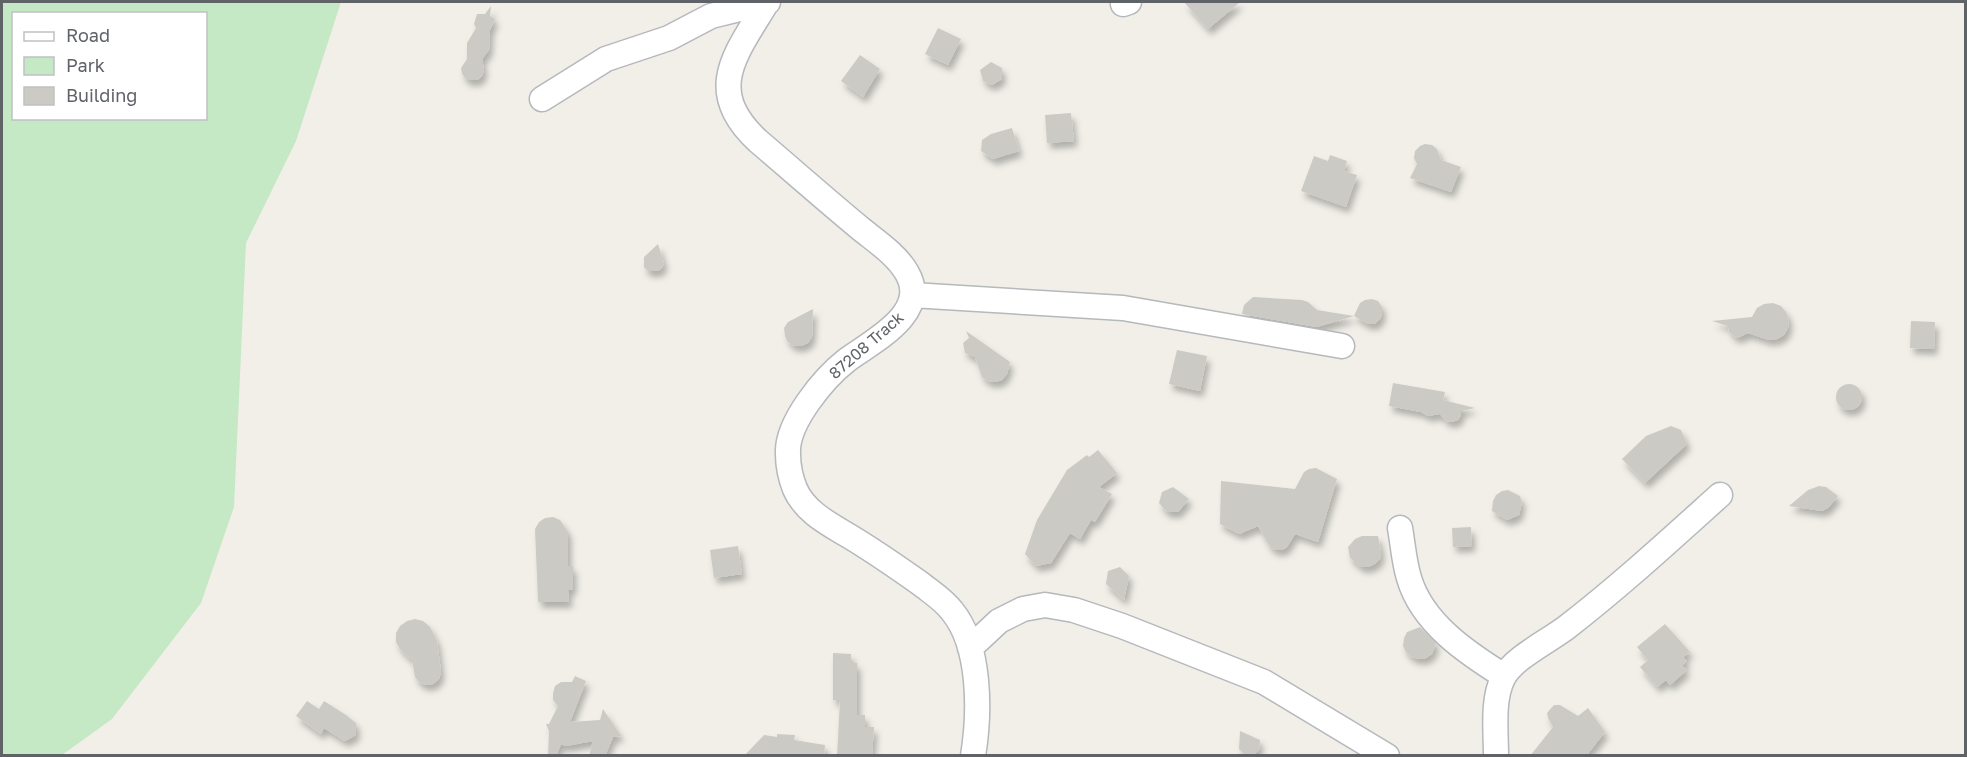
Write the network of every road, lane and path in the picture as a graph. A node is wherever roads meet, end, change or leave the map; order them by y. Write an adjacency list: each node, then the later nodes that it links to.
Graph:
1 (768, 2): 2 (street); 3 (street, 87208 Track)
2 (542, 99)
3 (912, 295): 4 (street); 7 (street, 87208 Track)
4 (1342, 346)
5 (1720, 495): 8 (street)
6 (1400, 528): 8 (street)
7 (970, 648): 9 (street, 87208 Track); 10 (street)
8 (1504, 676): 11 (street)
9 (973, 756)
10 (1387, 756)
11 (1496, 756)

